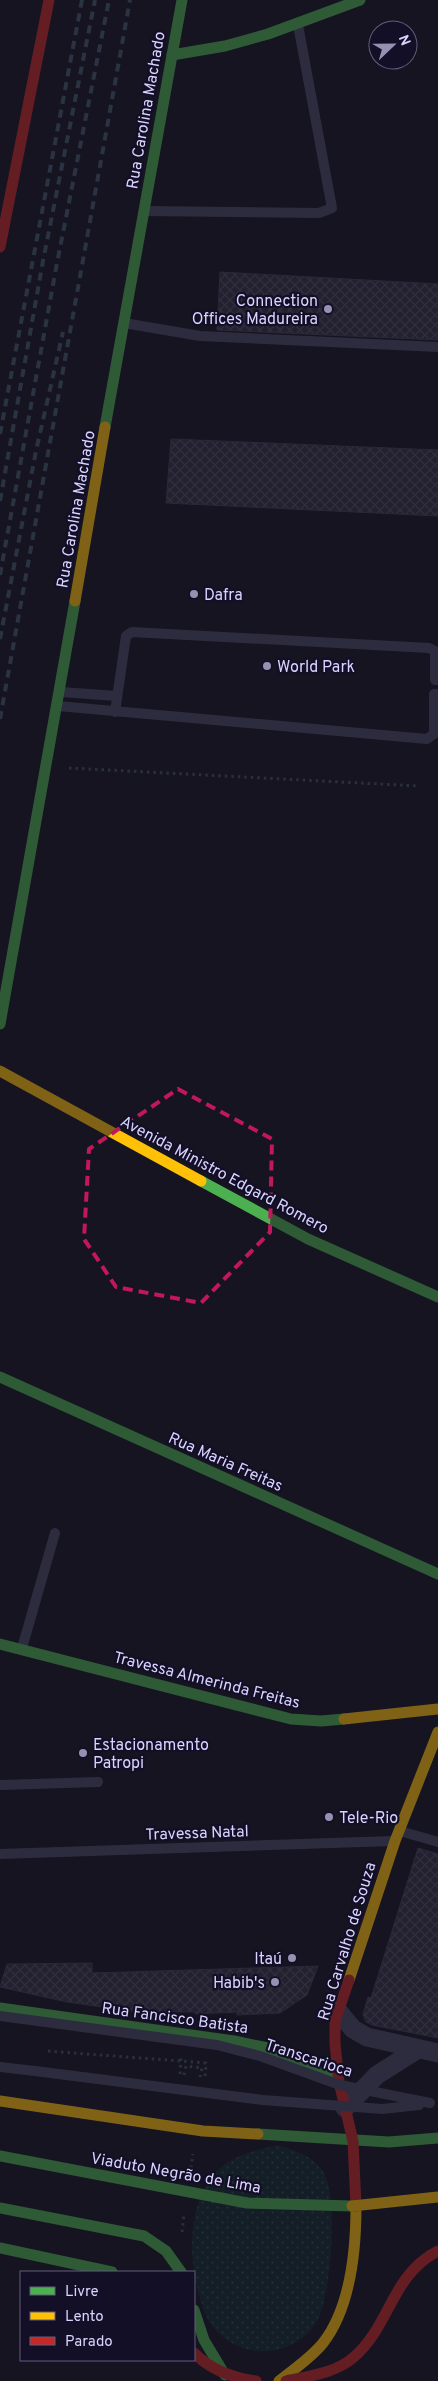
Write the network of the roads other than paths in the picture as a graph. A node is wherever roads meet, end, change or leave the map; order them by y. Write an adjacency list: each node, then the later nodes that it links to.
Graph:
1 (49, 0): 7 (main road)
2 (182, 0): 5 (main road, Rua Carolina Machado)
3 (360, 0): 4 (main road)
4 (298, 24): 5 (main road); 6 (lane)
5 (172, 55): 6 (main road, Rua Carolina Machado)
6 (144, 211): 8 (main road, Rua Carolina Machado)
7 (0, 247)
8 (123, 322): 9 (lane); 11 (main road, Rua Carolina Machado)
9 (438, 347)
10 (436, 680): 12 (lane); 13 (lane)
11 (60, 692): 13 (lane); 14 (main road, Rua Carolina Machado)
12 (436, 694): 15 (lane)
13 (117, 696): 15 (lane)
14 (57, 706): 15 (lane); 16 (main road, Rua Carolina Machado)
15 (115, 712)
16 (0, 1024)
17 (0, 1071): 18 (main road, Avenida Ministro Edgard Romero)
18 (438, 1297)
19 (0, 1378): 21 (main road, Rua Maria Freitas)
20 (55, 1533): 23 (lane)
21 (438, 1574)
22 (0, 1644): 23 (main road, Travessa Almerinda Freitas)
23 (22, 1649): 24 (main road, Travessa Almerinda Freitas)
24 (438, 1709)
25 (438, 1732): 28 (main road, Rua Carvalho de Souza)
26 (98, 1782): 27 (lane)
27 (0, 1785)
28 (398, 1836): 29 (lane, Travessa Natal); 30 (lane, Travessa Natal); 32 (main road, Rua Carvalho de Souza)
29 (438, 1842)
30 (0, 1854)
31 (0, 2008): 37 (main road, Rua Fancisco Batista)
32 (338, 2011): 34 (street); 37 (main road, Rua Carvalho de Souza)
33 (0, 2016): 39 (lane, Transcarioca, bridge)
34 (418, 2049): 35 (street); 40 (street)
35 (438, 2053)
36 (0, 2067): 39 (lane, Transcarioca, bridge)
37 (338, 2081): 40 (main road, Rua Carvalho de Souza)
38 (0, 2101): 42 (main road)
39 (434, 2102)
40 (345, 2108): 42 (main road, Rua Carvalho de Souza)
41 (438, 2138): 42 (main road)
42 (352, 2140): 54 (main road, Rua Carvalho de Souza)
43 (0, 2156): 44 (main road, Viaduto Negrão de Lima, bridge)
44 (438, 2197)
45 (0, 2208): 49 (main road)
46 (0, 2248): 48 (main road)
47 (438, 2251): 55 (main road)
48 (107, 2271)
49 (180, 2271)
50 (195, 2313): 52 (main road)
51 (195, 2355): 52 (main road)
52 (225, 2375): 53 (main road)
53 (256, 2381)
54 (279, 2381)
55 (286, 2381)

